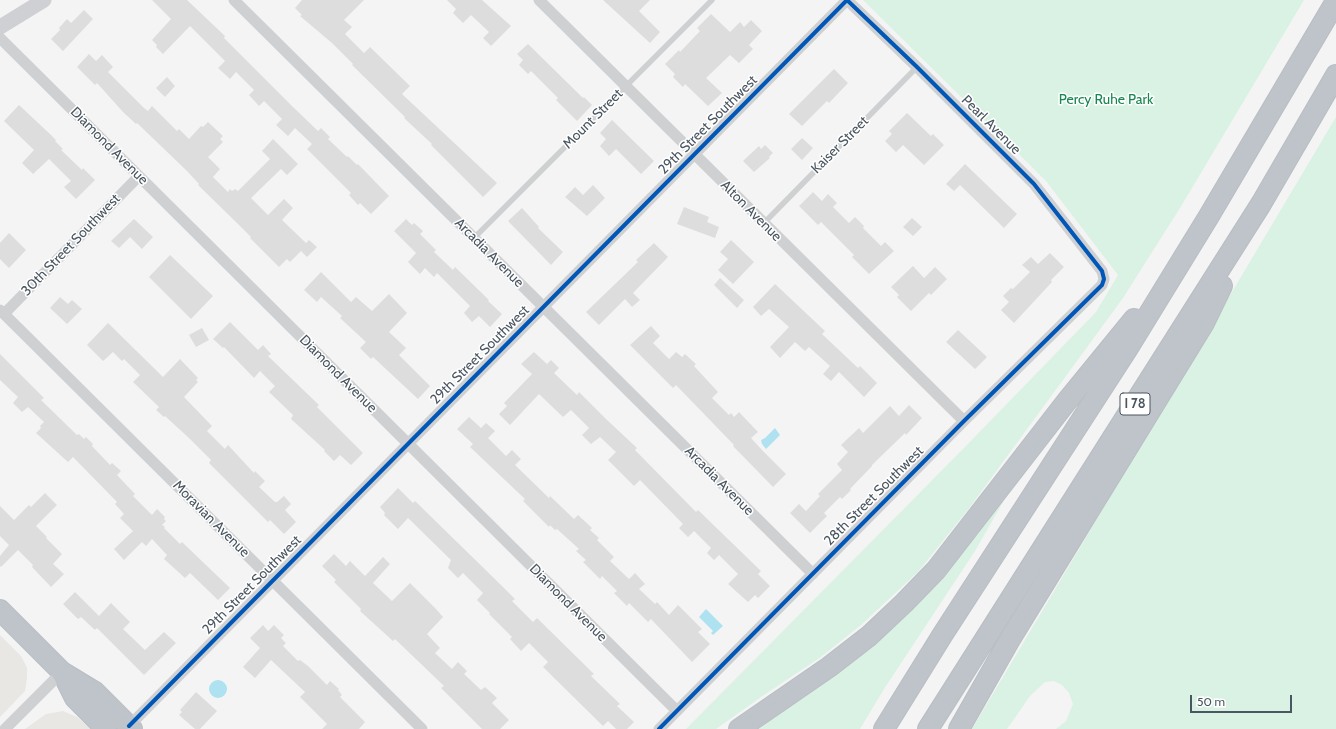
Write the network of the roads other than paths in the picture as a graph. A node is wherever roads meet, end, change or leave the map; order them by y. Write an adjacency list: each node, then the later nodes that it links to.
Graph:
1 (44, 0): 7 (main road)
2 (234, 0): 16 (street, Arcadia Avenue)
3 (539, 0): 11 (street, Alton Avenue)
4 (847, 0): 9 (street, Pearl Avenue); 12 (street, 29th Street Southwest)
5 (708, 1): 11 (lane, Mount Street)
6 (1336, 1): 17 (highway, I 78)
7 (0, 27)
8 (0, 38): 13 (street, Diamond Avenue)
9 (917, 67): 15 (lane, Kaiser Street); 18 (street, Pearl Avenue)
10 (1336, 75): 14 (highway, I 78)
11 (626, 86): 12 (street, Alton Avenue); 16 (lane, Mount Street)
12 (694, 154): 15 (street, Alton Avenue); 19 (street, 29th Street Southwest)
13 (139, 176): 20 (street, 30th Street Southwest); 22 (street, Diamond Avenue)
14 (1262, 204): 27 (highway, I 78); 38 (highway)
15 (764, 223): 21 (street, Alton Avenue)
16 (474, 238): 19 (street, Arcadia Avenue)
17 (1185, 255): 34 (highway); 35 (highway, I 78)
18 (1104, 279): 21 (street, 28th Street Southwest)
19 (543, 307): 22 (street, 29th Street Southwest); 23 (street, Arcadia Avenue)
20 (2, 312): 24 (street, Moravian Avenue)
21 (964, 422): 23 (street, 28th Street Southwest)
22 (408, 444): 24 (street, 29th Street Southwest); 28 (street, Diamond Avenue)
23 (813, 574): 28 (street, 28th Street Southwest)
24 (273, 580): 29 (street, 29th Street Southwest); 32 (street, Moravian Avenue)
25 (0, 610): 26 (highway)
26 (62, 672): 29 (highway); 30 (street); 31 (highway)
27 (954, 687): 36 (highway, I 78); 37 (highway)
28 (677, 711): 33 (street, 28th Street Southwest)
29 (130, 727)
30 (5, 729)
31 (106, 729)
32 (422, 729)
33 (659, 729)
34 (739, 729)
35 (884, 729)
36 (928, 729)
37 (931, 729)
38 (959, 729)

